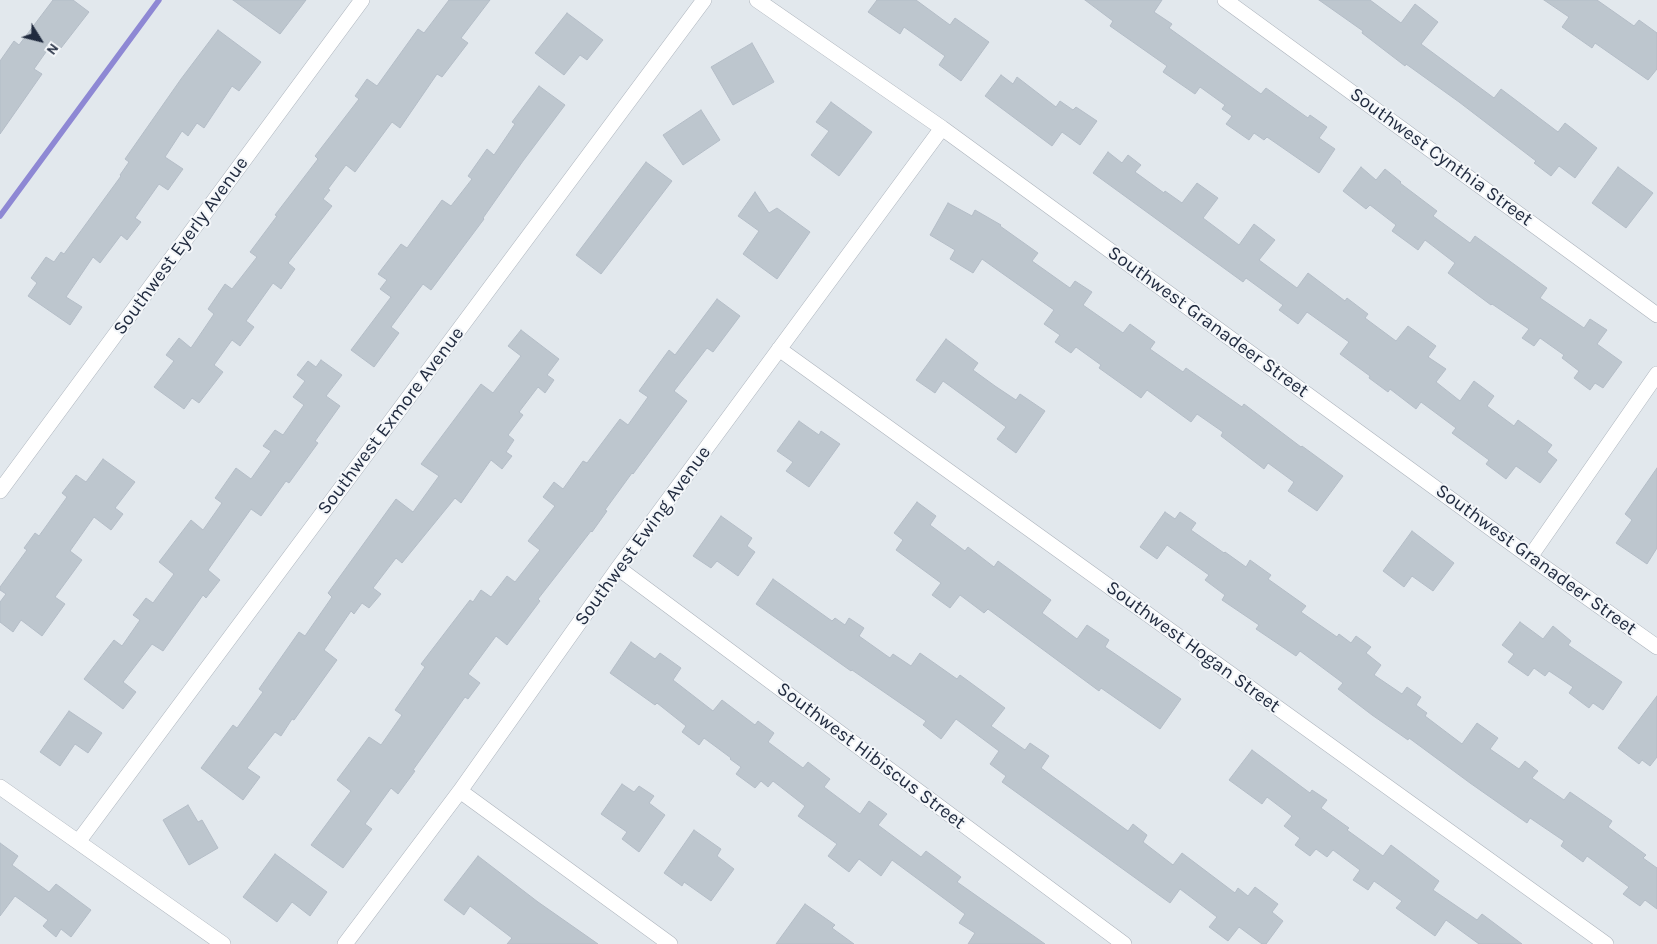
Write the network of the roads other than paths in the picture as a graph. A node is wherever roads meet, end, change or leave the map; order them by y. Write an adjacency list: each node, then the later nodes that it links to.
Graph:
1 (362, 0): 9 (street, Southwest Eyerly Avenue)
2 (704, 0): 15 (street, Southwest Exmore Avenue)
3 (757, 0): 5 (street, Southwest Granadeer Street)
4 (1225, 0): 6 (street, Southwest Cynthia Street)
5 (942, 128): 7 (street, Southwest Ewing Avenue); 10 (street, Southwest Granadeer Street)
6 (1657, 315)
7 (779, 349): 11 (street, Southwest Ewing Avenue); 20 (street, Southwest Hogan Street)
8 (1657, 374): 10 (street)
9 (0, 491)
10 (1530, 557): 12 (street, Southwest Granadeer Street)
11 (618, 568): 14 (street, Southwest Ewing Avenue); 19 (street, Southwest Hibiscus Street)
12 (1657, 647)
13 (0, 787): 15 (street)
14 (460, 791): 17 (street, Southwest Ewing Avenue); 18 (street)
15 (78, 842): 16 (street)
16 (223, 944)
17 (345, 944)
18 (670, 944)
19 (1124, 944)
20 (1606, 944)

